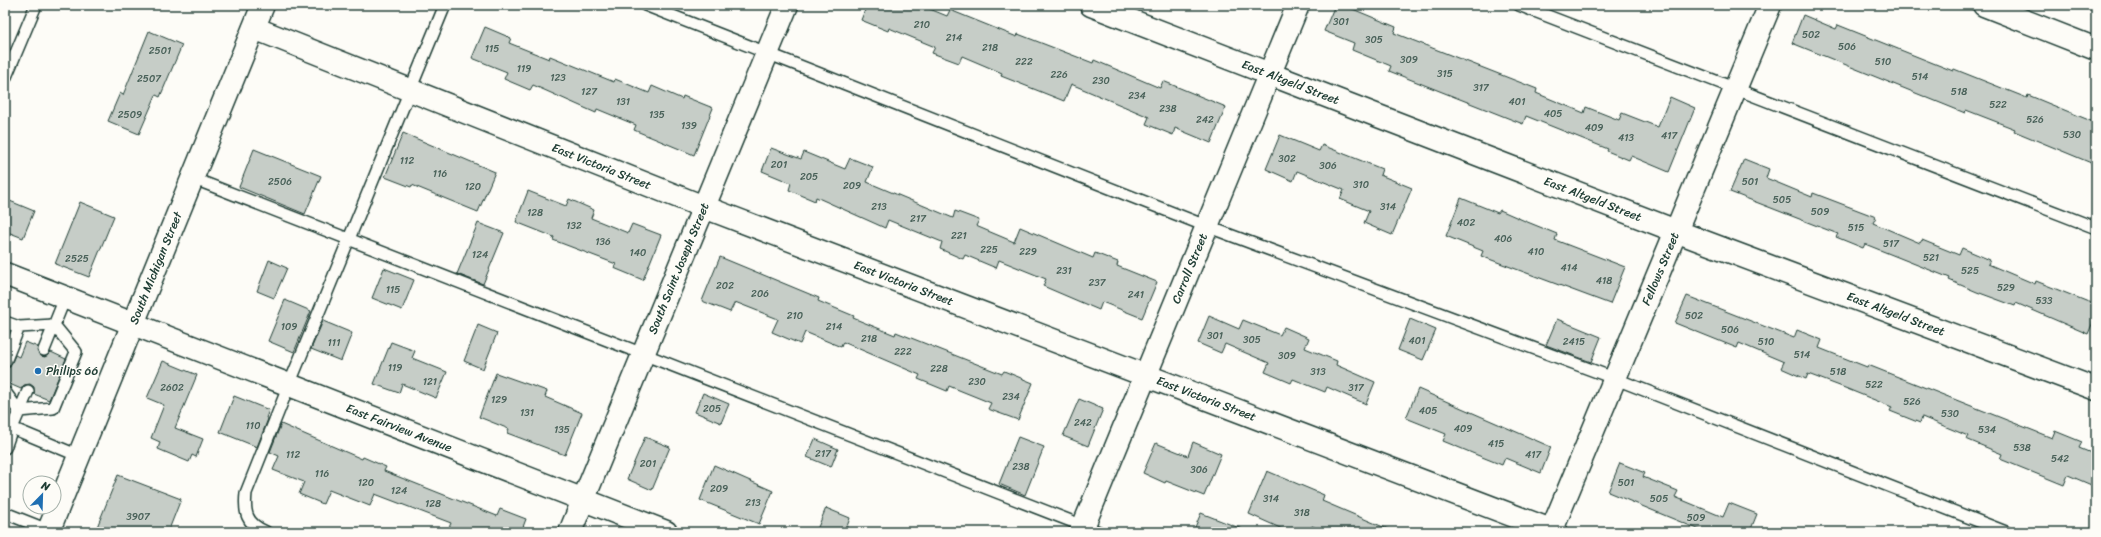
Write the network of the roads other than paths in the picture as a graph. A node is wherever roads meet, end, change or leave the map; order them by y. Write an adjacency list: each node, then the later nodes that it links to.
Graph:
1 (36, 5): 15 (lane)
2 (263, 5): 11 (street, South Michigan Street)
3 (445, 5): 17 (lane)
4 (645, 5): 13 (lane)
5 (787, 5): 13 (street, South Saint Joseph Street)
6 (1091, 5): 14 (street, East Altgeld Street)
7 (1298, 5): 14 (street, Carroll Street)
8 (1519, 5): 16 (lane)
9 (1770, 5): 16 (street, Fellows Street)
10 (1984, 5): 12 (street)
11 (254, 28): 17 (street, East Victoria Street); 18 (street, South Michigan Street)
12 (2096, 49)
13 (767, 54): 19 (street, South Saint Joseph Street); 20 (lane)
14 (1270, 74): 20 (street, Carroll Street); 22 (street, East Altgeld Street)
15 (5, 79)
16 (1736, 88): 21 (lane); 22 (street, Fellows Street)
17 (411, 89): 19 (street, East Victoria Street); 23 (lane)
18 (192, 178): 23 (lane); 28 (street, South Michigan Street)
19 (704, 207): 31 (street, South Saint Joseph Street); 33 (street, East Victoria Street)
20 (1206, 226): 33 (street, Carroll Street); 34 (lane)
21 (2096, 228)
22 (1677, 231): 34 (street, Fellows Street); 36 (street, East Altgeld Street)
23 (349, 239): 31 (lane); 35 (lane)
24 (6, 276): 25 (street, East Fairview Avenue)
25 (65, 298): 27 (lane); 28 (street, East Fairview Avenue)
26 (5, 322): 29 (lane)
27 (54, 325): 29 (lane); 30 (lane); 39 (lane)
28 (132, 325): 35 (street, East Fairview Avenue); 42 (street, South Michigan Street)
29 (18, 327): 32 (lane)
30 (44, 350)
31 (643, 354): 43 (street, South Saint Joseph Street); 45 (lane)
32 (5, 362)
33 (1145, 375): 45 (street, Carroll Street); 47 (street, East Victoria Street)
34 (1616, 380): 47 (street, Fellows Street); 51 (lane)
35 (289, 385): 43 (street, East Fairview Avenue); 48 (lane)
36 (2096, 389)
37 (28, 391): 39 (lane)
38 (5, 392): 39 (lane)
39 (19, 411): 40 (lane)
40 (12, 428): 41 (lane); 42 (lane)
41 (5, 448)
42 (79, 456): 46 (street, South Michigan Street)
43 (583, 500): 49 (street, South Saint Joseph Street); 50 (street, East Fairview Avenue)
44 (5, 513): 46 (lane)
45 (1088, 530)
46 (48, 531)
47 (1553, 531)
48 (266, 532)
49 (570, 532)
50 (666, 532)
51 (2006, 532)

